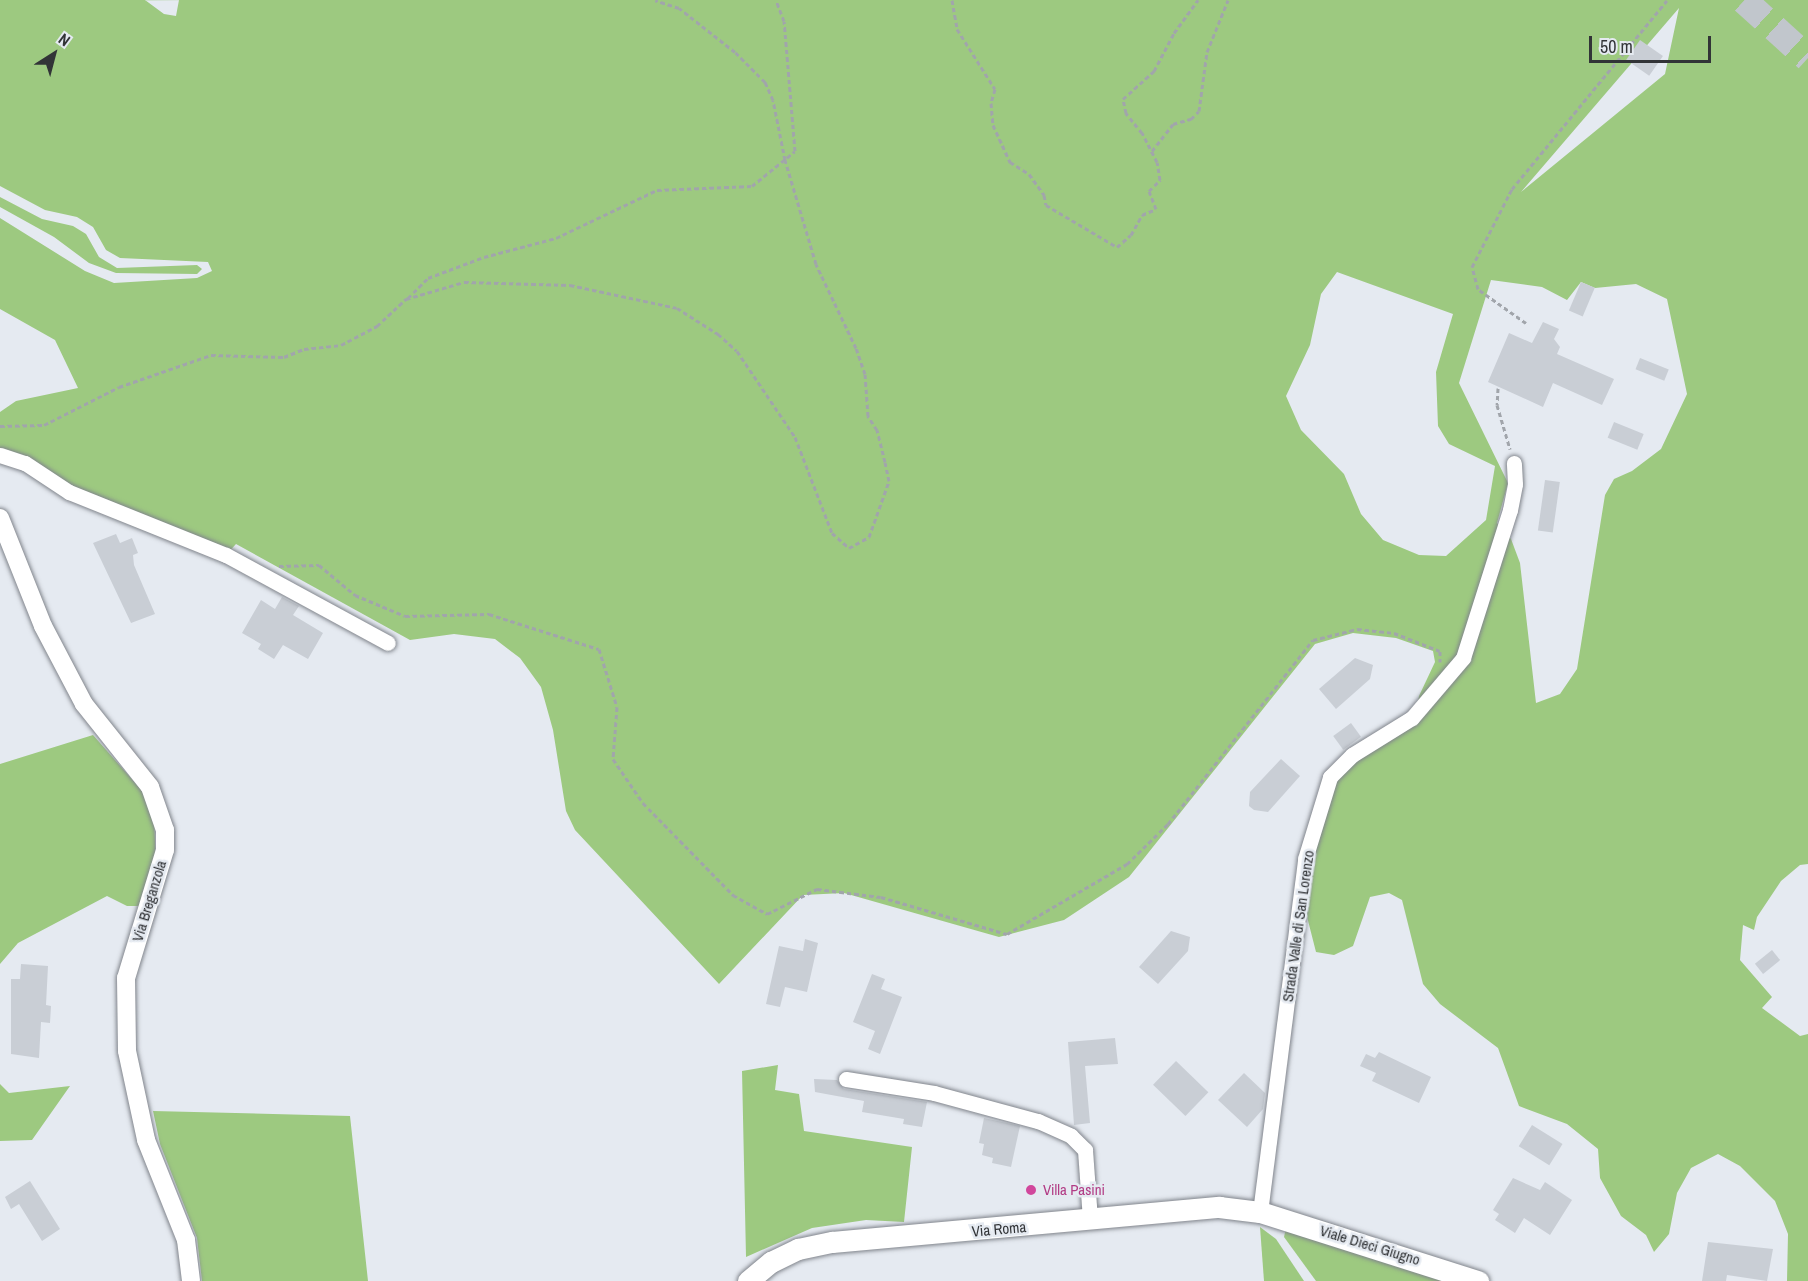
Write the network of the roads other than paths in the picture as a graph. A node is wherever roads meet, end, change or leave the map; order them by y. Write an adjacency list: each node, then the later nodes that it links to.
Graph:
1 (0, 455): 4 (street)
2 (1514, 463): 6 (street, Strada Valle di San Lorenzo)
3 (0, 518): 8 (street, Via Breganzola)
4 (388, 643)
5 (846, 1079): 7 (street)
6 (1260, 1212): 7 (main road, Via Roma); 10 (main road, Viale Dieci Giugno)
7 (1090, 1220): 9 (main road, Via Roma)
8 (191, 1281)
9 (748, 1281)
10 (1478, 1281)

